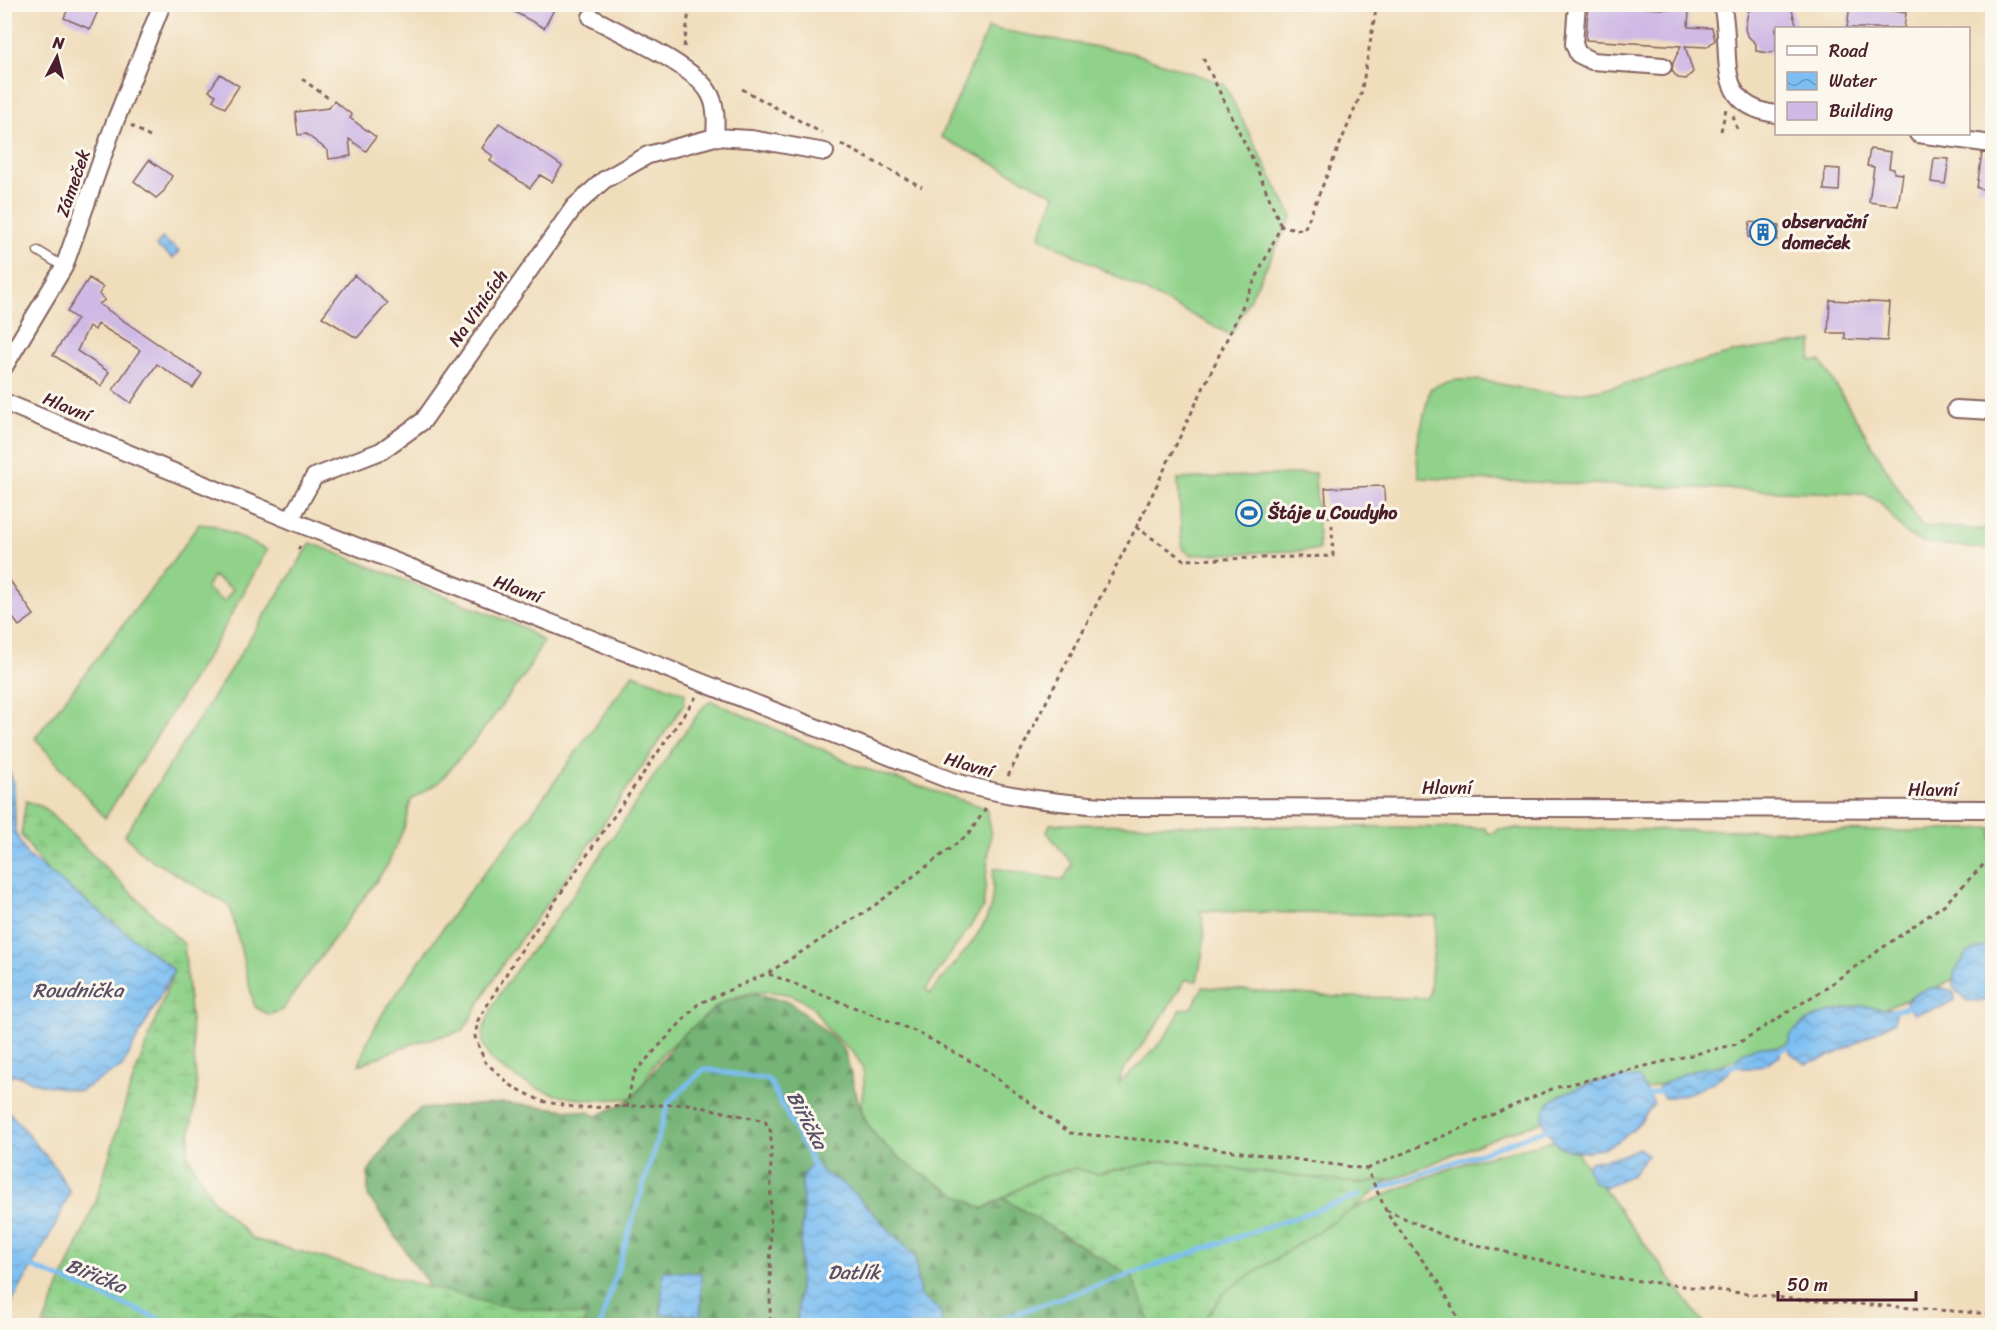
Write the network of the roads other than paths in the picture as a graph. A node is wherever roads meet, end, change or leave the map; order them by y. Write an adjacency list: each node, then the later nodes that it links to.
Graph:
1 (162, 4): 12 (street, Zámeček)
2 (1577, 4): 5 (street)
3 (1722, 4): 6 (street)
4 (591, 17): 8 (street)
5 (1663, 66)
6 (1775, 114)
7 (1925, 135): 9 (street)
8 (715, 137): 10 (street, Na Vinicích); 17 (street, Na Vinicích)
9 (1992, 144)
10 (825, 152)
11 (38, 251): 12 (lane)
12 (64, 267): 13 (street, Zámeček)
13 (4, 367)
14 (4, 402): 17 (street, Hlavní)
15 (1956, 409): 16 (street)
16 (1992, 411)
17 (290, 520): 18 (street, Hlavní)
18 (1992, 809)

